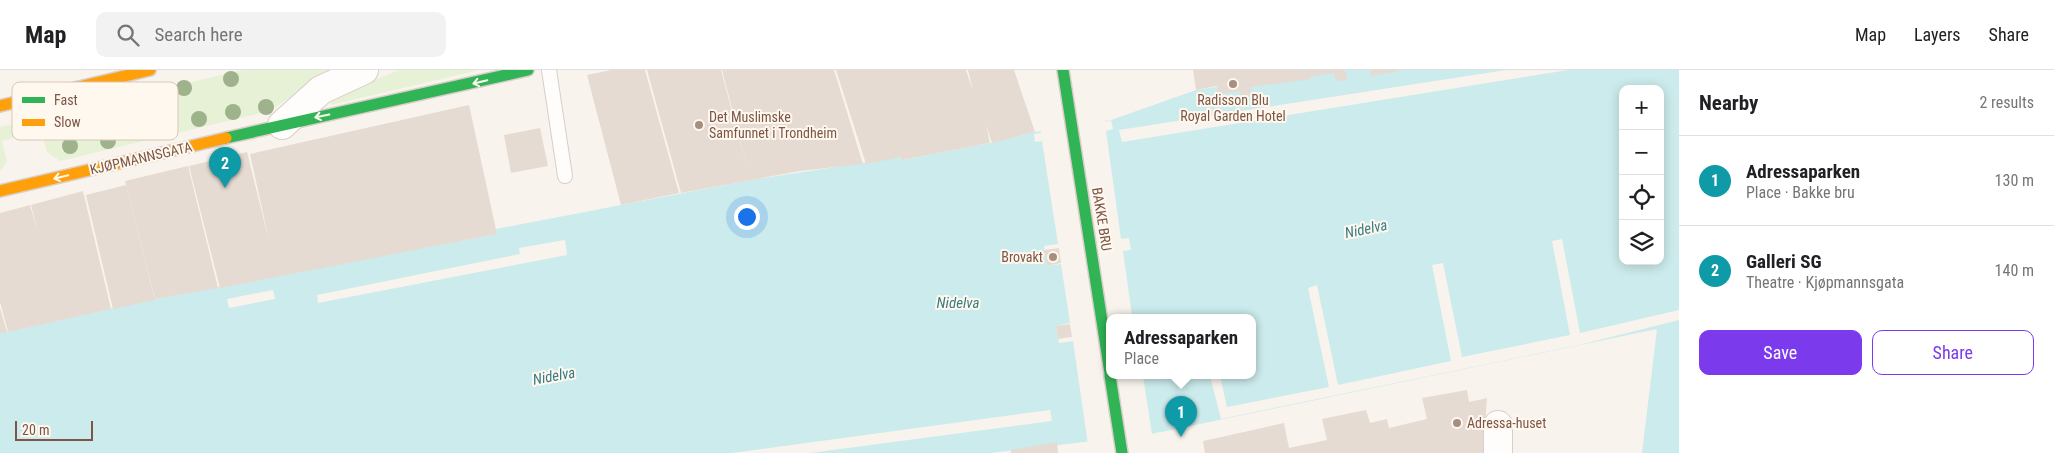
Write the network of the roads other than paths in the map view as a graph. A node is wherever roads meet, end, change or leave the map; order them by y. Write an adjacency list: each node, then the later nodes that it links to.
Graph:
1 (150, 70): 6 (street)
2 (364, 70): 7 (street, KJØPMANNSGATA)
3 (528, 70): 7 (street, KJØPMANNSGATA, one-way to 7)
4 (549, 70): 8 (lane)
5 (1063, 70): 10 (street, BAKKE BRU)
6 (100, 82)
7 (282, 125): 9 (street, KJØPMANNSGATA, one-way to 9)
8 (565, 176)
9 (0, 192)
10 (1106, 348)
11 (1111, 379): 13 (street, BAKKE BRU)
12 (1498, 426): 14 (street)
13 (1122, 453)
14 (1498, 453)

